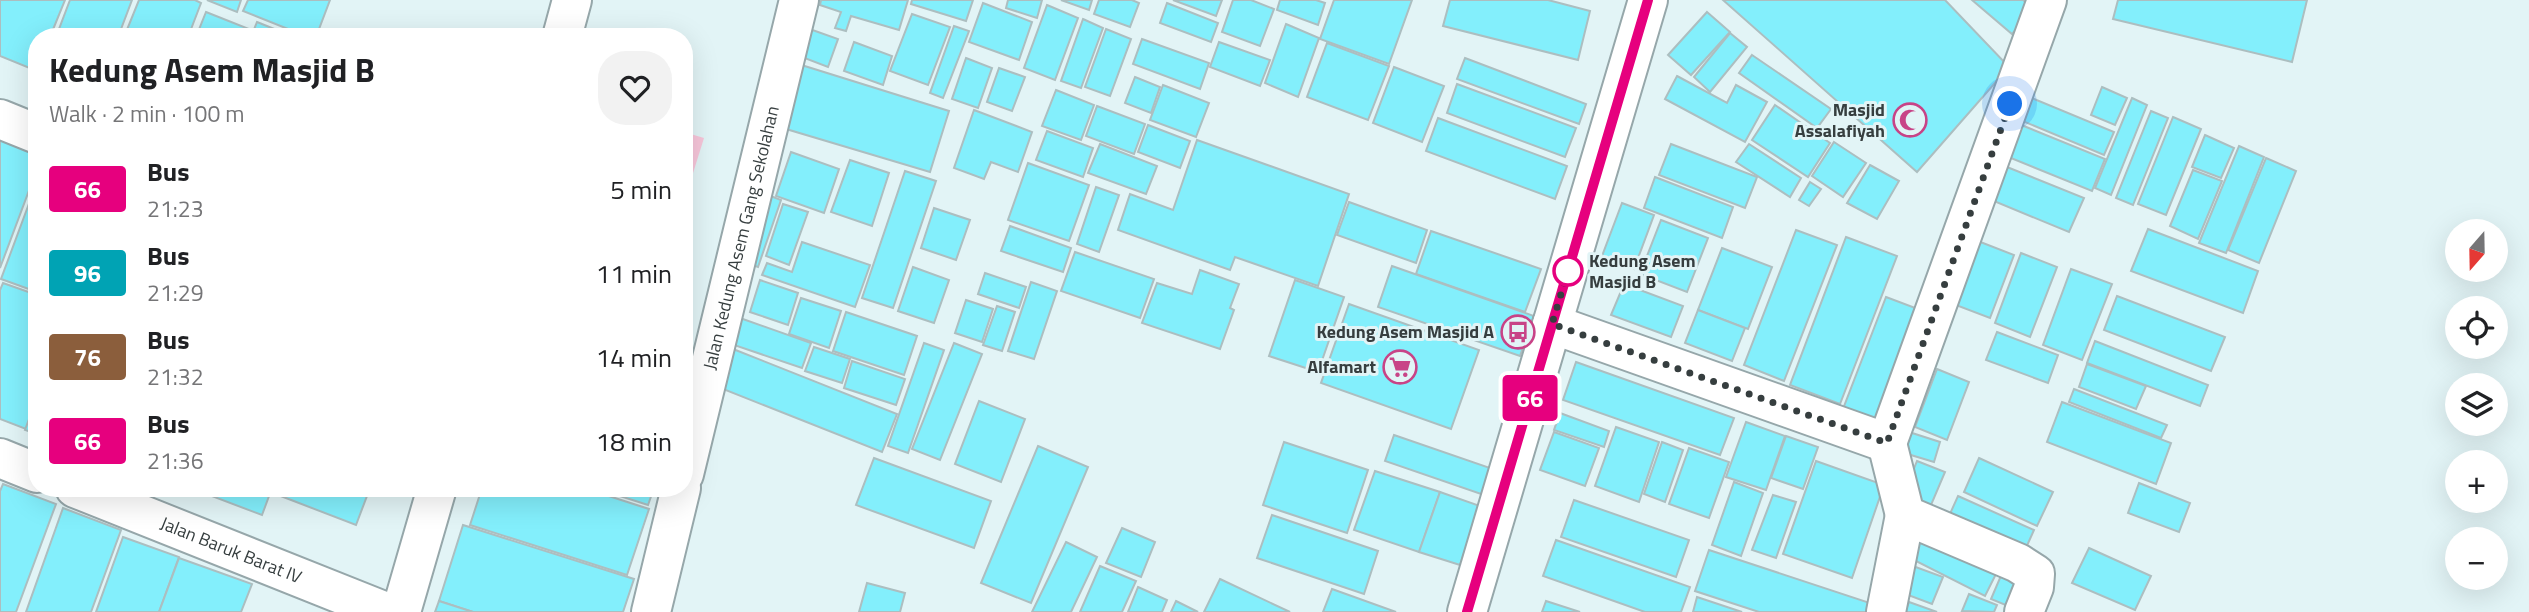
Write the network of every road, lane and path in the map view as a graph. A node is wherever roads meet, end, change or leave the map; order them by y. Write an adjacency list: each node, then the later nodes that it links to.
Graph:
1 (572, 0): 5 (street)
2 (799, 0): 9 (street, Jalan Kedung Asem Gang Sekolahan)
3 (1648, 0): 8 (street)
4 (2048, 0): 10 (street)
5 (564, 28)
6 (0, 119): 7 (street)
7 (28, 130)
8 (1552, 324): 10 (street); 20 (street)
9 (693, 437)
10 (1887, 443): 16 (street)
11 (0, 458): 12 (street)
12 (28, 469)
13 (98, 497): 17 (street, Jalan Baruk Barat IV)
14 (434, 497): 18 (street)
15 (679, 497): 19 (street)
16 (1905, 515): 21 (street); 22 (street)
17 (386, 612)
18 (401, 612)
19 (651, 612)
20 (1467, 612)
21 (1886, 612)
22 (2024, 612)

